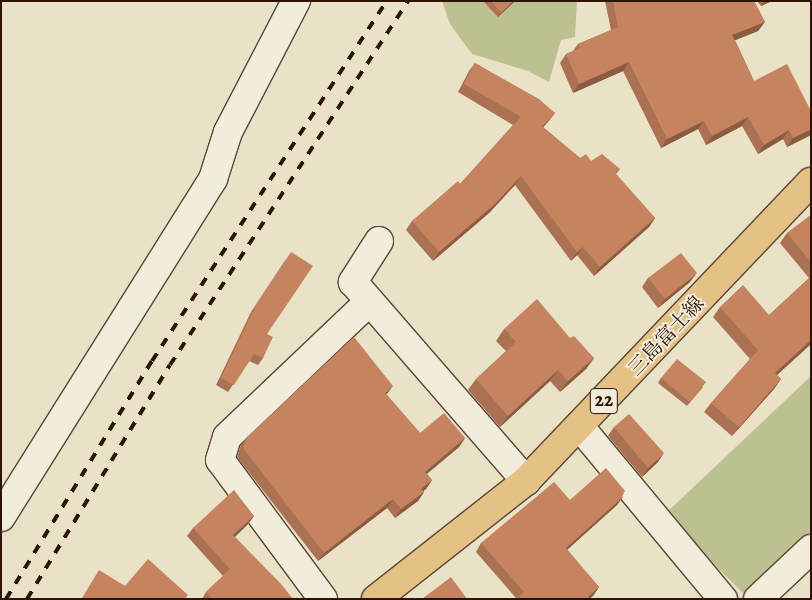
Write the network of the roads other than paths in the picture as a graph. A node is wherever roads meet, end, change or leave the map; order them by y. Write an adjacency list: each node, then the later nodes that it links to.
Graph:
1 (296, 1): 7 (street)
2 (811, 182): 5 (main road, 三島富士線 / 22)
3 (379, 241): 4 (street)
4 (369, 302): 6 (street); 9 (street)
5 (580, 427): 6 (main road, 三島富士線 / 22); 11 (street)
6 (526, 481): 10 (main road, 三島富士線 / 22)
7 (1, 517)
8 (811, 549): 12 (street)
9 (323, 599)
10 (376, 599)
11 (723, 599)
12 (758, 599)

